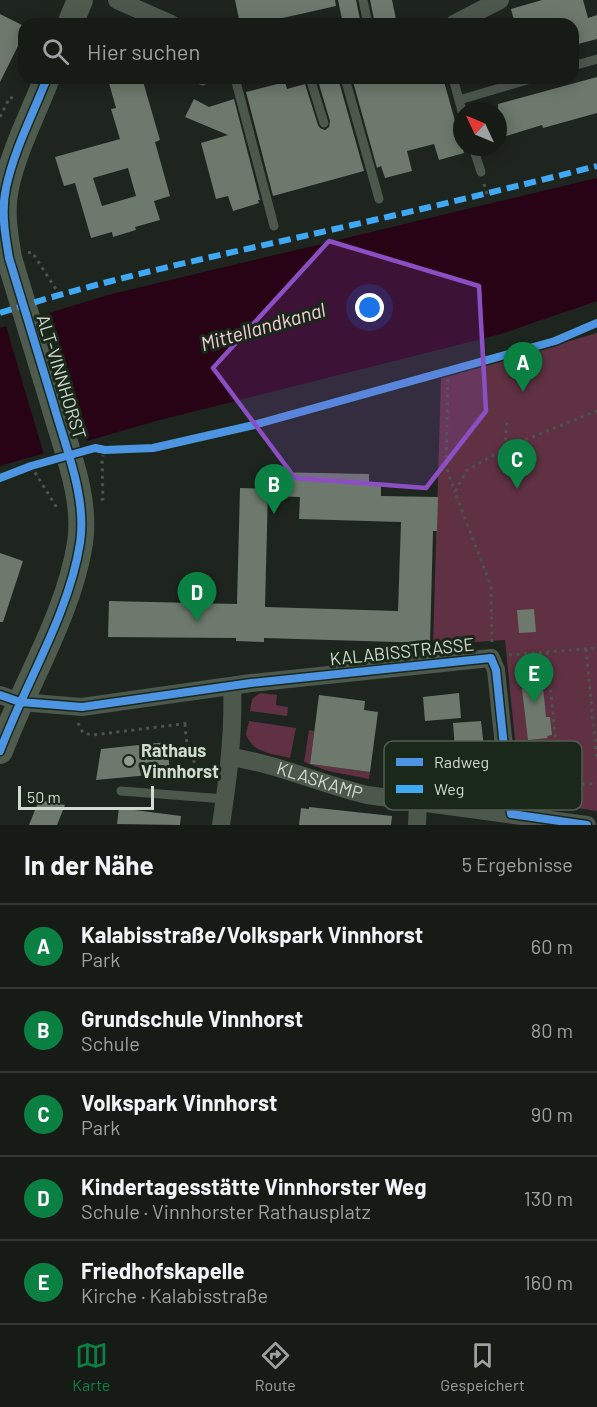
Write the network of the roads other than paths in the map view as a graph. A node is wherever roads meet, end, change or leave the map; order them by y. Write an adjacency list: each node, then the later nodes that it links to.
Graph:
1 (80, 0): 5 (street)
2 (117, 0): 6 (street)
3 (363, 0): 7 (lane)
4 (500, 0): 8 (street)
5 (72, 18)
6 (158, 18)
7 (367, 18)
8 (466, 18)
9 (597, 59): 10 (lane)
10 (579, 64)
11 (46, 84): 22 (street, ALT-VINNHORST)
12 (237, 84): 23 (lane)
13 (312, 84): 18 (lane)
14 (347, 84): 21 (lane)
15 (455, 84): 17 (lane)
16 (514, 84): 17 (lane)
17 (459, 100)
18 (324, 123)
19 (476, 156): 20 (lane)
20 (481, 172)
21 (379, 199)
22 (2, 226): 25 (street, ALT-VINNHORST)
23 (274, 226)
24 (232, 686): 25 (street, KALABISSTRASSE); 26 (street, KALABISSTRASSE); 28 (street)
25 (10, 699): 27 (street, ALT-VINNHORST)
26 (503, 741)
27 (0, 751)
28 (230, 765): 30 (street, KLASKAMP); 31 (street)
29 (121, 791): 31 (lane)
30 (384, 797)
31 (225, 799): 36 (street)
32 (418, 810): 37 (street)
33 (486, 810): 35 (street, KLASKAMP)
34 (511, 810): 35 (street, KALABISSTRASSE)
35 (511, 813): 38 (street, KLASKAMP)
36 (221, 825)
37 (417, 825)
38 (587, 825)

